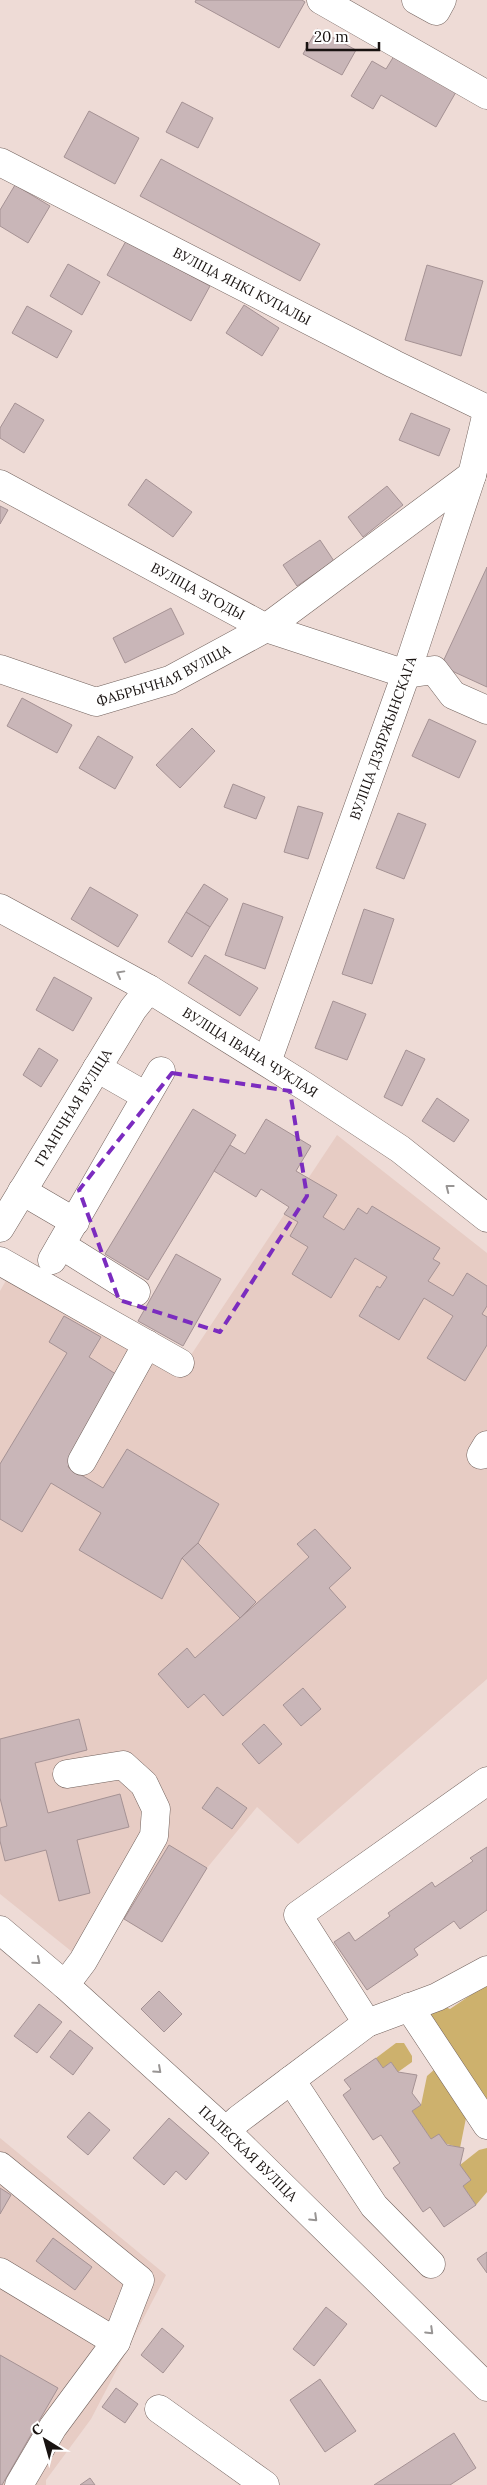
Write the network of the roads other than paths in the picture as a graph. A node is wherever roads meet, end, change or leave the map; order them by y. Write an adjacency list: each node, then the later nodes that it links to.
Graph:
1 (321, 0): 4 (street)
2 (416, 0): 3 (street)
3 (442, 0)
4 (487, 95)
5 (0, 162): 6 (street, ВУЛІЦА ЯНКІ КУПАЛЫ)
6 (487, 410): 7 (street, ВУЛІЦА ДЗЯРЖЫНСКАГА)
7 (472, 475): 9 (street, ФАБРЫЧНАЯ ВУЛІЦА); 11 (street, ВУЛІЦА ДЗЯРЖЫНСКАГА)
8 (0, 484): 9 (street, ВУЛІЦА ЗГОДЫ)
9 (266, 628): 10 (street, ФАБРЫЧНАЯ ВУЛІЦА); 11 (street, ВУЛІЦА ЗГОДЫ)
10 (0, 669)
11 (406, 674): 12 (street); 15 (street, ВУЛІЦА ДЗЯРЖЫНСКАГА)
12 (487, 710)
13 (0, 908): 14 (street, ВУЛІЦА ІВАНА ЧУКЛАЯ, one-way to 13)
14 (148, 989): 15 (street, ВУЛІЦА ІВАНА ЧУКЛАЯ); 16 (street, ГРАНІЧНАЯ ВУЛІЦА)
15 (267, 1062): 20 (street, ВУЛІЦА ІВАНА ЧУКЛАЯ, one-way to 15)
16 (97, 1068): 18 (street); 19 (street, ГРАНІЧНАЯ ВУЛІЦА)
17 (161, 1071): 18 (street)
18 (146, 1096): 21 (street)
19 (13, 1193): 21 (street); 22 (street, ГРАНІЧНАЯ ВУЛІЦА)
20 (487, 1218)
21 (74, 1222): 24 (street)
22 (0, 1228)
23 (0, 1261): 25 (street)
24 (136, 1292)
25 (147, 1344): 26 (street); 27 (street)
26 (180, 1363)
27 (82, 1460)
28 (67, 1774): 32 (street)
29 (487, 1781): 34 (street)
30 (0, 1930): 32 (street, ПАЛЕСКАЯ ВУЛІЦА, one-way to 32)
31 (487, 1970): 33 (street)
32 (65, 1985): 37 (street, ПАЛЕСКАЯ ВУЛІЦА, one-way to 37)
33 (409, 2007): 34 (street); 36 (street)
34 (367, 2023): 35 (street)
35 (291, 2080): 37 (street); 39 (street)
36 (487, 2125)
37 (226, 2131): 42 (street, ПАЛЕСКАЯ ВУЛІЦА, one-way to 42)
38 (0, 2166): 41 (street)
39 (431, 2264)
40 (0, 2272): 41 (street)
41 (116, 2342): 44 (street)
42 (487, 2387)
43 (159, 2409): 45 (street)
44 (19, 2485)
45 (265, 2485)

